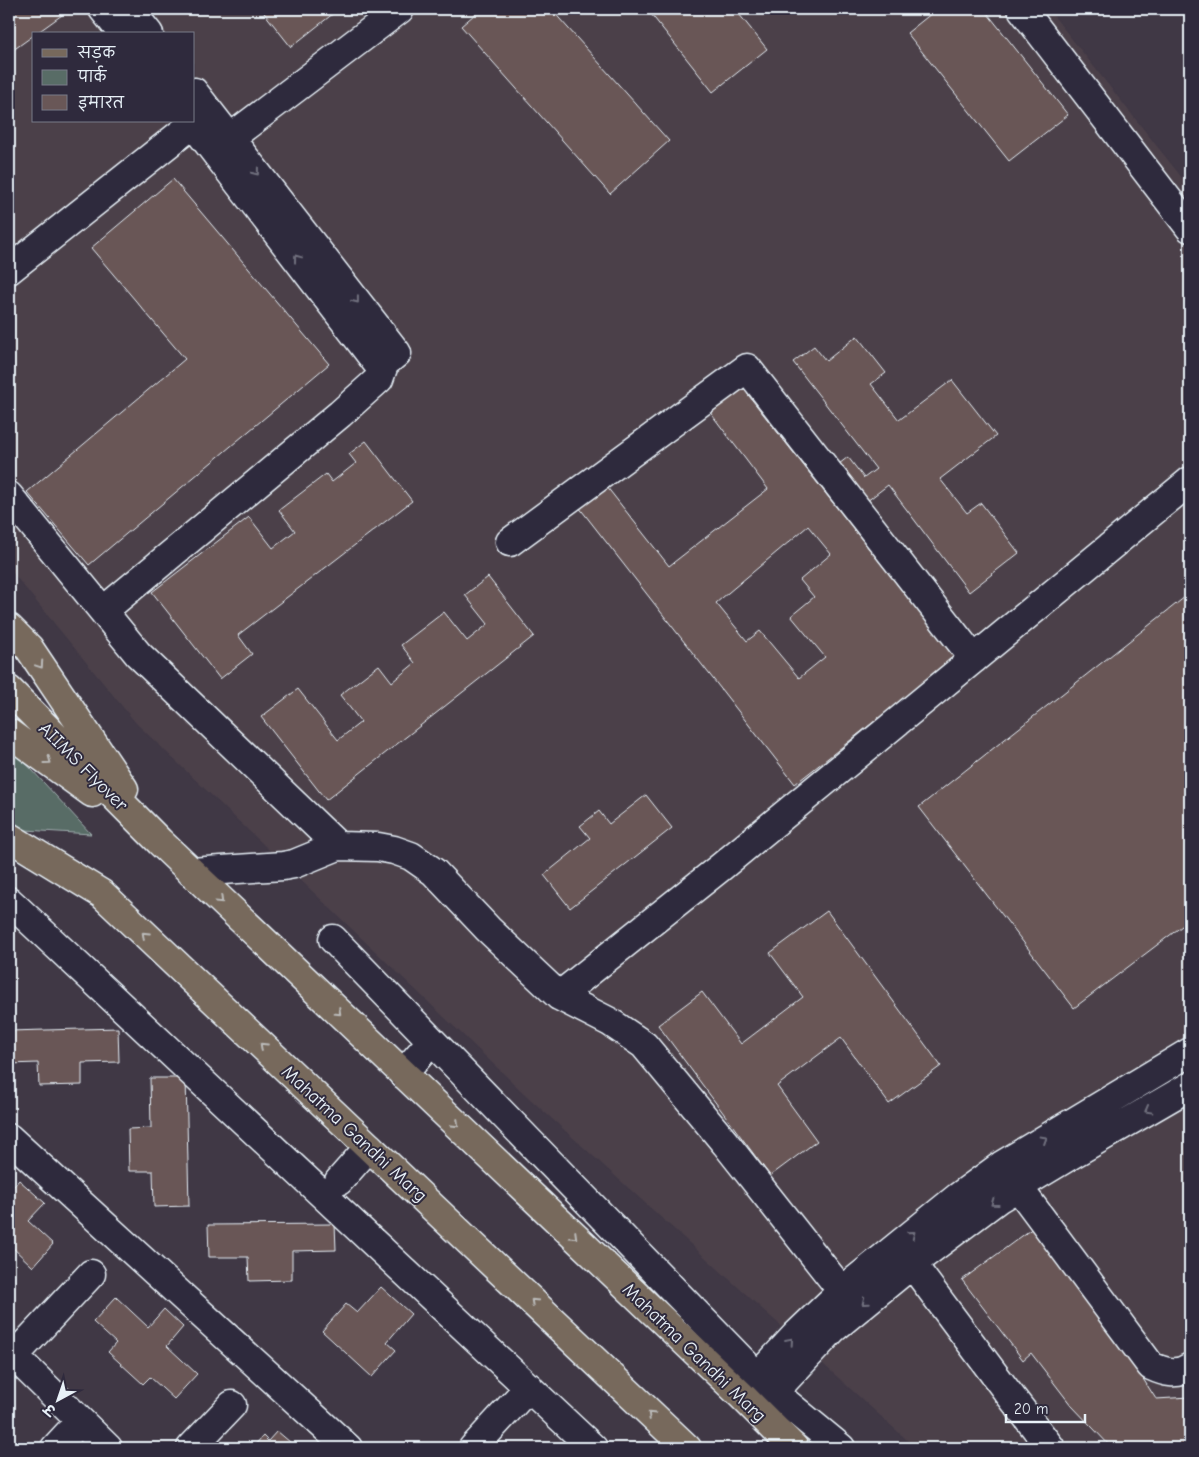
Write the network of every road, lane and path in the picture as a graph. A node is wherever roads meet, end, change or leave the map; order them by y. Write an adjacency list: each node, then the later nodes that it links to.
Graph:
1 (104, 9): 5 (street)
2 (129, 9): 6 (street)
3 (400, 9): 9 (street)
4 (1022, 9): 10 (street)
5 (121, 32)
6 (146, 32)
7 (195, 93): 9 (street)
8 (192, 123): 11 (street); 12 (street, one-way to 8)
9 (230, 138): 12 (street, one-way to 12)
10 (1190, 228)
11 (9, 270)
12 (385, 362): 16 (street)
13 (1190, 481): 18 (street)
14 (9, 496): 16 (street)
15 (510, 542): 18 (street)
16 (103, 611): 23 (street)
17 (9, 628): 22 (main road, one-way to 22)
18 (974, 659): 27 (street)
19 (9, 690): 22 (main road, AIIMS Flyover)
20 (9, 732): 22 (main road, one-way to 22)
21 (9, 836): 33 (main road, Mahatma Gandhi Marg, one-way to 21)
22 (160, 842): 24 (main road, Mahatma Gandhi Marg)
23 (338, 846): 24 (street); 27 (street)
24 (191, 872): 30 (main road, Mahatma Gandhi Marg, one-way to 30)
25 (9, 901): 41 (street)
26 (333, 939): 42 (street)
27 (559, 996): 38 (street)
28 (422, 1052): 30 (street)
29 (1190, 1052): 38 (street, one-way to 29)
30 (403, 1074): 42 (main road, Mahatma Gandhi Marg, one-way to 42)
31 (1190, 1086): 35 (street, one-way to 35)
32 (9, 1138): 48 (street)
33 (369, 1147): 34 (street); 51 (main road, Mahatma Gandhi Marg, one-way to 33)
34 (339, 1181)
35 (1018, 1187): 36 (street, one-way to 36); 40 (street)
36 (912, 1264): 42 (street, one-way to 42); 54 (street)
37 (91, 1274): 39 (street)
38 (842, 1291): 42 (street, one-way to 38)
39 (12, 1354): 44 (street)
40 (1190, 1367)
41 (529, 1387): 49 (street); 50 (street)
42 (757, 1394): 52 (main road, Mahatma Gandhi Marg); 53 (street)
43 (232, 1405): 47 (street)
44 (80, 1422): 45 (street); 46 (street)
45 (55, 1448)
46 (108, 1448)
47 (191, 1448)
48 (348, 1448)
49 (473, 1448)
50 (593, 1448)
51 (686, 1448)
52 (794, 1448)
53 (841, 1448)
54 (1051, 1448)

